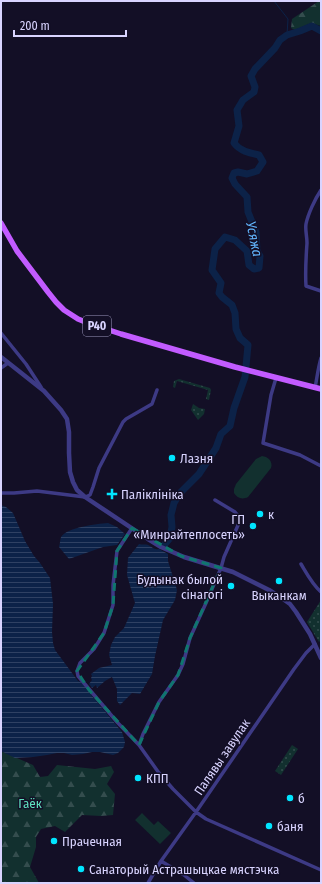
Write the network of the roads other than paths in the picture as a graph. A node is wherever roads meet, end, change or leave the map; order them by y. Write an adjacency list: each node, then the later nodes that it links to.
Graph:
1 (321, 190): 3 (street)
2 (1, 223): 9 (main road, Р40)
3 (321, 291)
4 (1, 333): 14 (street)
5 (1, 357): 7 (street)
6 (321, 358): 10 (street)
7 (8, 363): 8 (street); 14 (street)
8 (1, 368)
9 (276, 378): 11 (main road, Р40); 15 (street)
10 (319, 378): 11 (street)
11 (315, 388): 12 (main road, Р40)
12 (321, 389)
13 (157, 390): 17 (street)
14 (44, 391): 17 (street)
15 (321, 466)
16 (1, 493): 17 (street)
17 (85, 497): 19 (street)
18 (215, 500): 21 (street)
19 (132, 528): 21 (street); 26 (street)
20 (301, 564): 22 (street)
21 (221, 568): 23 (street); 26 (street)
22 (321, 592)
23 (315, 644): 24 (street); 27 (street, Палявы завулак)
24 (320, 650): 25 (street)
25 (321, 658)
26 (139, 745): 27 (street)
27 (196, 812): 28 (street, Палявы завулак); 29 (street)
28 (161, 860): 30 (street, Палявы завулак); 31 (street)
29 (321, 870)
30 (148, 883)
31 (194, 883)

